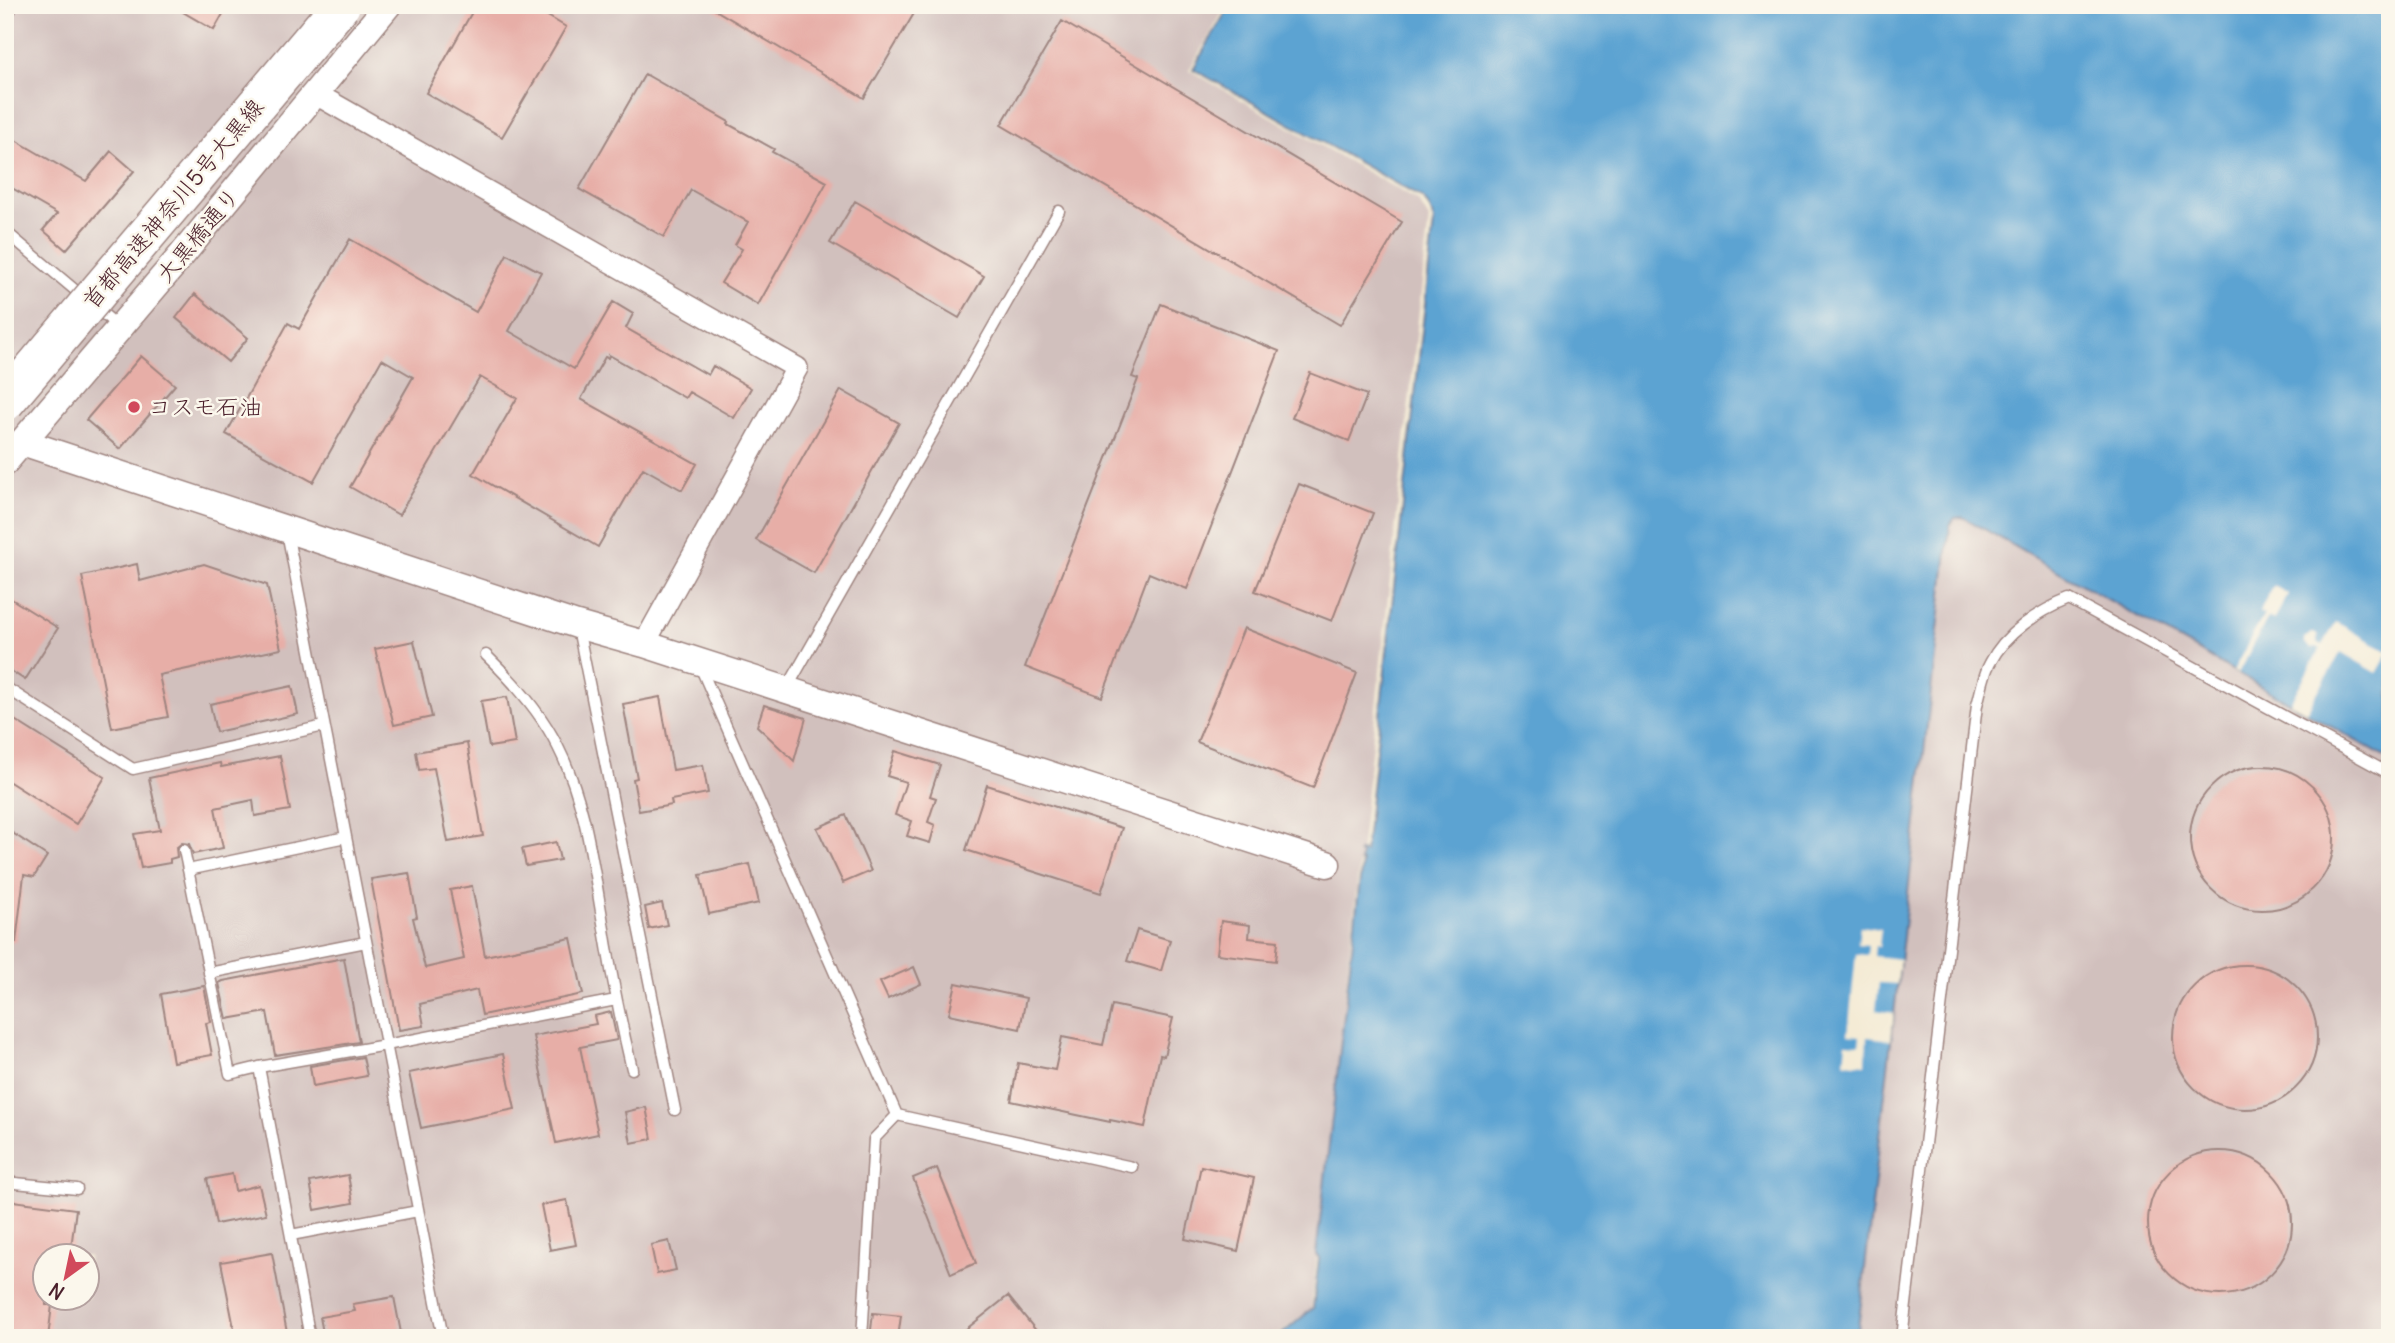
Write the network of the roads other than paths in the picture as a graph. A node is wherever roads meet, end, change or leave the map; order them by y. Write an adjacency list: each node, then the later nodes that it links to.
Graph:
1 (13, 5): 6 (lane)
2 (328, 5): 12 (highway, 首都高速神奈川5号大黒線)
3 (341, 5): 13 (highway, 首都高速神奈川5号大黒線, bridge)
4 (351, 5): 10 (street, 大黒橋通り)
5 (386, 6): 7 (street, 大黒橋通り)
6 (5, 19)
7 (316, 94): 11 (street, 大黒橋通り); 18 (street)
8 (1059, 211): 22 (lane)
9 (5, 231): 10 (lane)
10 (99, 310): 11 (lane); 14 (street, 大黒橋通り)
11 (120, 328): 15 (street, 大黒橋通り)
12 (5, 386)
13 (5, 402)
14 (5, 419)
15 (13, 452): 16 (street)
16 (286, 530): 17 (street); 23 (lane)
17 (577, 625): 18 (street); 35 (lane)
18 (644, 644): 20 (street)
19 (486, 655): 31 (lane)
20 (698, 662): 22 (street); 36 (lane)
21 (5, 687): 23 (lane)
22 (786, 690): 27 (street)
23 (324, 726): 25 (lane)
24 (2390, 774): 45 (lane)
25 (346, 837): 28 (lane); 29 (lane)
26 (184, 850): 28 (lane)
27 (1327, 864)
28 (188, 870): 30 (lane)
29 (366, 942): 30 (lane); 32 (lane)
30 (209, 973): 33 (lane)
31 (616, 1000): 32 (lane); 34 (lane)
32 (386, 1045): 33 (lane); 40 (lane)
33 (259, 1067): 41 (lane)
34 (632, 1069)
35 (675, 1110)
36 (897, 1115): 37 (lane); 44 (lane)
37 (1132, 1167)
38 (5, 1182): 39 (lane)
39 (77, 1189)
40 (418, 1211): 41 (lane); 43 (lane)
41 (291, 1235): 42 (lane)
42 (310, 1338)
43 (443, 1338)
44 (862, 1338)
45 (1902, 1338)

